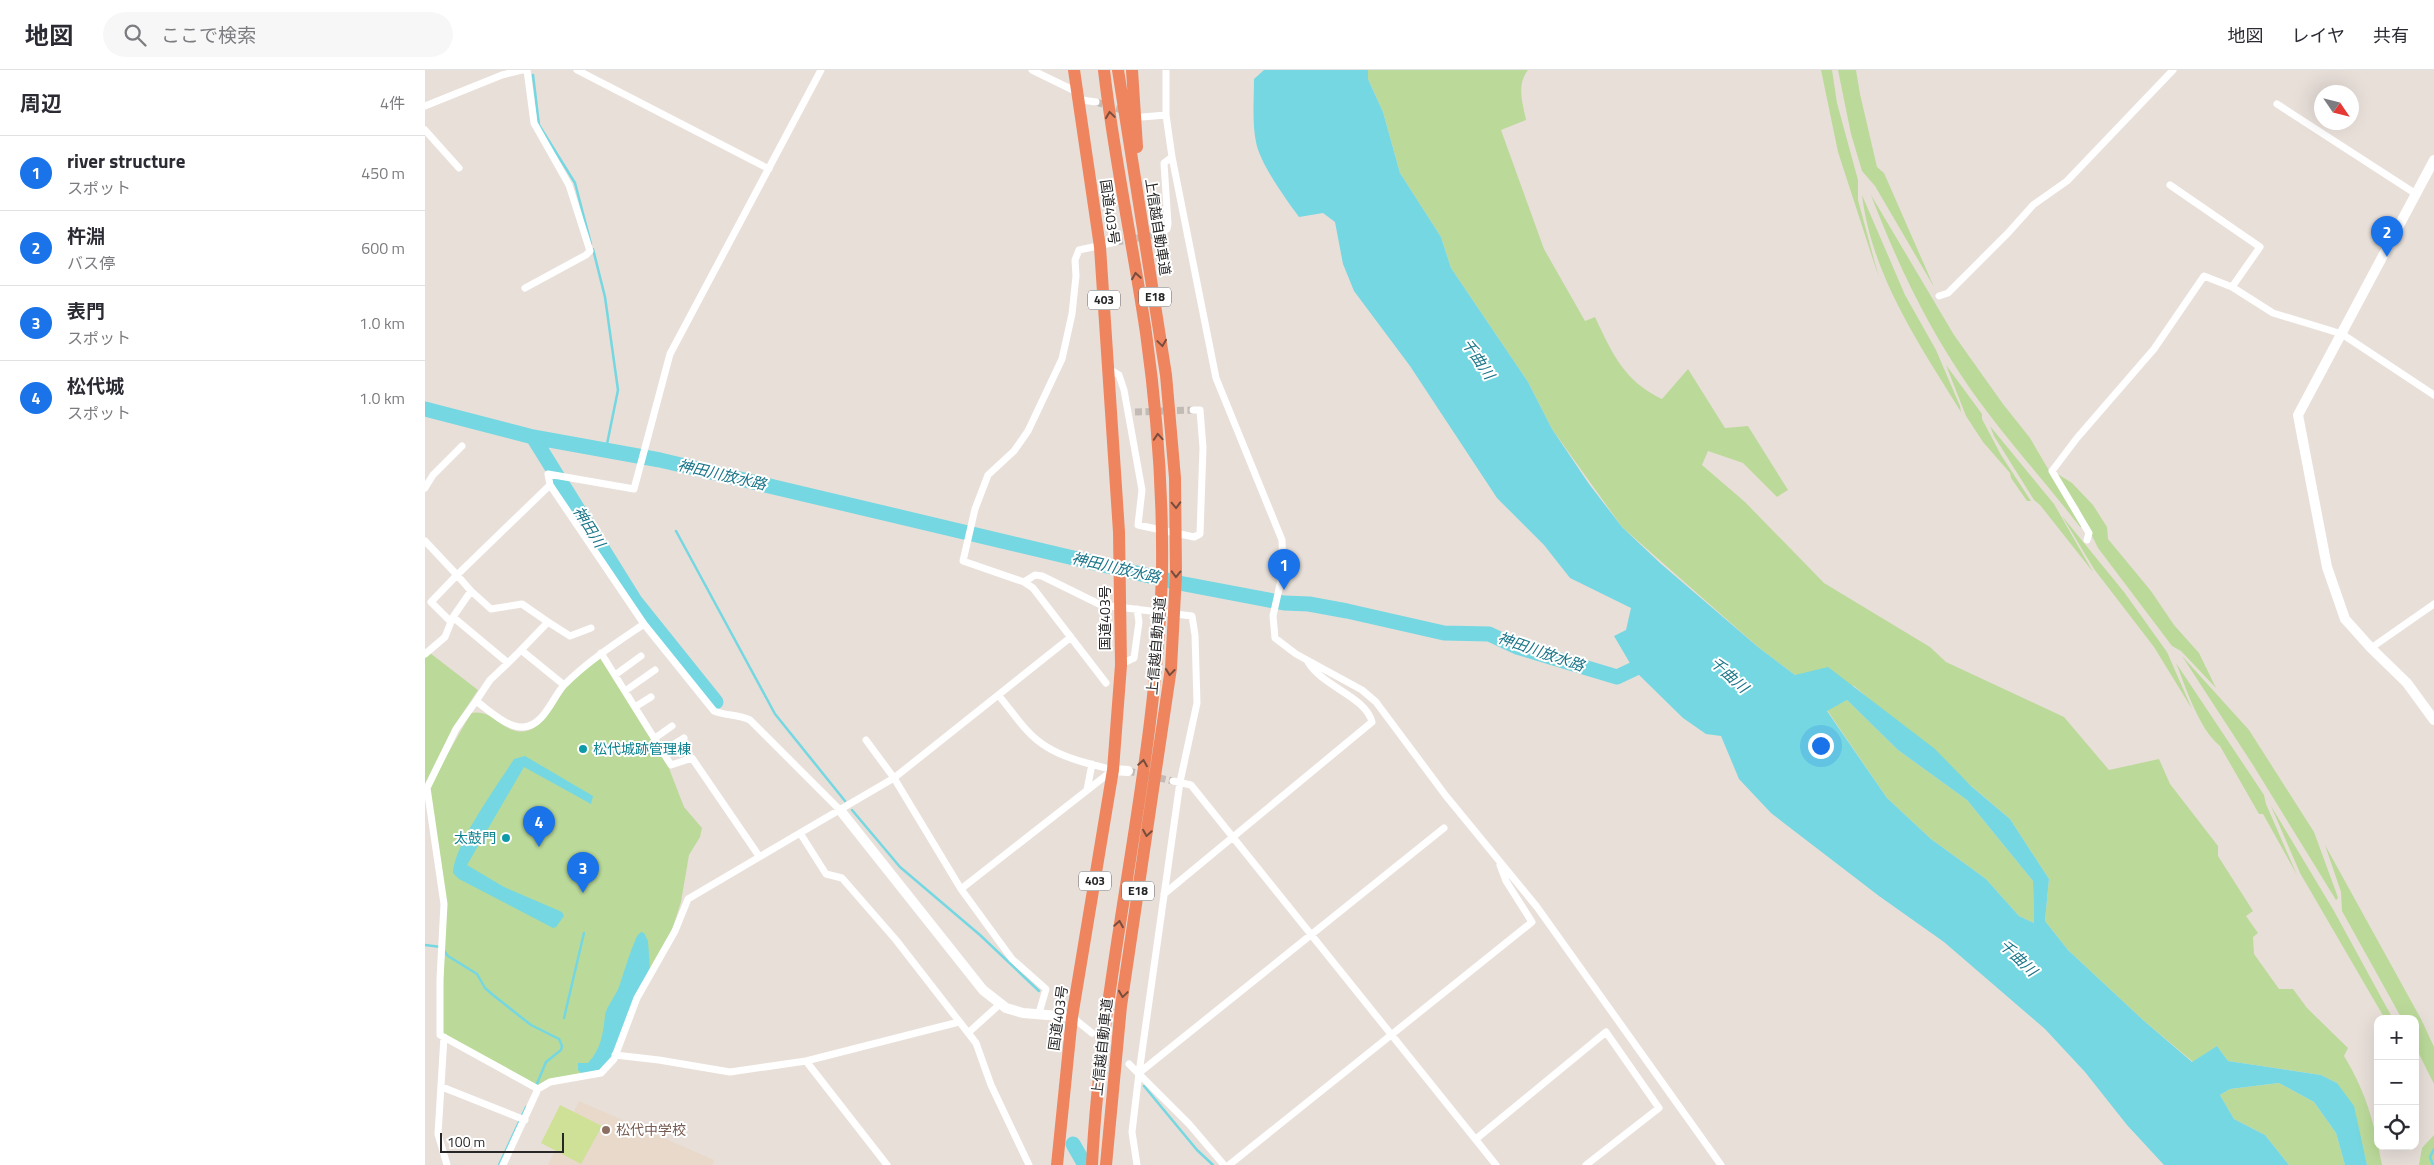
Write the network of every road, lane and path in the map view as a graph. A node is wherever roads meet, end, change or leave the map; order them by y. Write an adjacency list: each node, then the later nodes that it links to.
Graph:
1 (521, 70): 15 (street)
2 (527, 70): 29 (street)
3 (577, 70): 22 (street)
4 (821, 70): 22 (street)
5 (1032, 70): 12 (street)
6 (1074, 70): 12 (highway, 国道403号 / 403)
7 (1104, 70): 114 (highway, 上信越自動車道 / E18, one-way to 7)
8 (1119, 70): 31 (highway, 上信越自動車道 / E18)
9 (1132, 70): 31 (highway)
10 (1166, 70): 16 (street)
11 (2173, 70): 30 (street)
12 (1075, 91): 13 (street); 27 (highway, 国道403号 / 403)
13 (1096, 102)
14 (2277, 104): 24 (street)
15 (425, 106)
16 (1166, 115): 17 (street); 19 (street)
17 (1142, 116)
18 (425, 130): 21 (street)
19 (1172, 157): 25 (street); 57 (street)
20 (2434, 160): 24 (street)
21 (459, 168)
22 (769, 168): 37 (street)
23 (2170, 185): 28 (street)
24 (2417, 194): 32 (street)
25 (1160, 234)
26 (1117, 242): 27 (street)
27 (1100, 247): 33 (highway, 国道403号 / 403); 42 (street)
28 (2232, 287): 32 (street); 39 (street)
29 (525, 288)
30 (1939, 296)
31 (1159, 324): 107 (highway, 上信越自動車道 / E18, one-way to 107)
32 (2342, 334): 34 (street); 52 (street)
33 (1109, 369): 35 (street); 44 (highway, 国道403号 / 403)
34 (2434, 395)
35 (1193, 410)
36 (462, 446): 38 (street)
37 (551, 485): 41 (street); 49 (street)
38 (425, 488)
39 (2087, 540)
40 (425, 541): 41 (street)
41 (457, 576): 43 (street); 47 (street)
42 (1024, 582): 44 (street); 51 (street)
43 (471, 591): 47 (street); 48 (street)
44 (1121, 601): 46 (street); 59 (highway, 国道403号 / 403)
45 (2433, 606): 52 (street)
46 (1137, 609): 59 (street); 79 (street)
47 (452, 620): 55 (street); 58 (street)
48 (547, 622): 50 (street); 53 (street)
49 (644, 624): 54 (street); 82 (street)
50 (591, 628)
51 (1071, 637): 62 (street); 65 (street)
52 (2371, 648): 69 (street)
53 (521, 650): 58 (street); 63 (street)
54 (601, 653): 61 (street); 63 (street)
55 (425, 654)
56 (641, 656): 61 (street)
57 (1307, 660): 85 (street); 87 (street)
58 (509, 663): 67 (street)
59 (1121, 664): 76 (highway, 国道403号 / 403)
60 (655, 670): 64 (street)
61 (615, 674): 64 (street)
62 (1106, 683)
63 (564, 685): 67 (street)
64 (625, 691): 68 (street)
65 (999, 696): 75 (street); 78 (street)
66 (651, 697): 68 (street)
67 (476, 701): 80 (street)
68 (635, 708): 71 (street)
69 (2434, 720)
70 (672, 726): 71 (street)
71 (655, 738): 74 (street)
72 (684, 738): 74 (street)
73 (865, 740): 78 (street)
74 (663, 751): 86 (street)
75 (1091, 764): 76 (street); 81 (street)
76 (1113, 770): 77 (street); 81 (street); 93 (highway, 国道403号 / 403)
77 (1128, 771)
78 (894, 778): 82 (street); 88 (street)
79 (1176, 782): 85 (street); 89 (street)
80 (426, 787): 98 (street)
81 (1087, 790): 88 (street)
82 (840, 810): 84 (street); 91 (street)
83 (1444, 828): 90 (street)
84 (801, 833): 86 (street); 94 (street)
85 (1231, 836): 89 (street); 90 (street)
86 (759, 856): 99 (street)
87 (1498, 860): 97 (street); 108 (street)
88 (961, 889): 92 (street)
89 (1164, 894): 102 (street)
90 (1312, 936): 97 (street); 102 (street)
91 (1000, 1004): 92 (street); 95 (street)
92 (1039, 1013): 93 (street)
93 (1072, 1017): 96 (street); 113 (highway, 国道403号 / 403)
94 (959, 1022): 95 (street); 100 (street)
95 (968, 1033): 112 (street)
96 (1092, 1033)
97 (1391, 1035): 106 (street); 117 (street)
98 (444, 1038): 103 (street); 104 (street)
99 (615, 1055): 100 (street); 104 (street)
100 (806, 1060): 111 (street)
101 (1129, 1064): 102 (street)
102 (1139, 1073): 115 (street); 116 (street)
103 (442, 1087): 105 (street); 109 (street)
104 (538, 1089): 105 (street)
105 (525, 1120): 110 (street)
106 (1476, 1139): 118 (street); 119 (street)
107 (1106, 1161)
108 (1717, 1161): 120 (street)
109 (447, 1165)
110 (503, 1165)
111 (887, 1165)
112 (1029, 1165)
113 (1057, 1165)
114 (1092, 1165)
115 (1137, 1165)
116 (1224, 1165)
117 (1229, 1165)
118 (1496, 1165)
119 (1586, 1165)
120 (1721, 1165)

